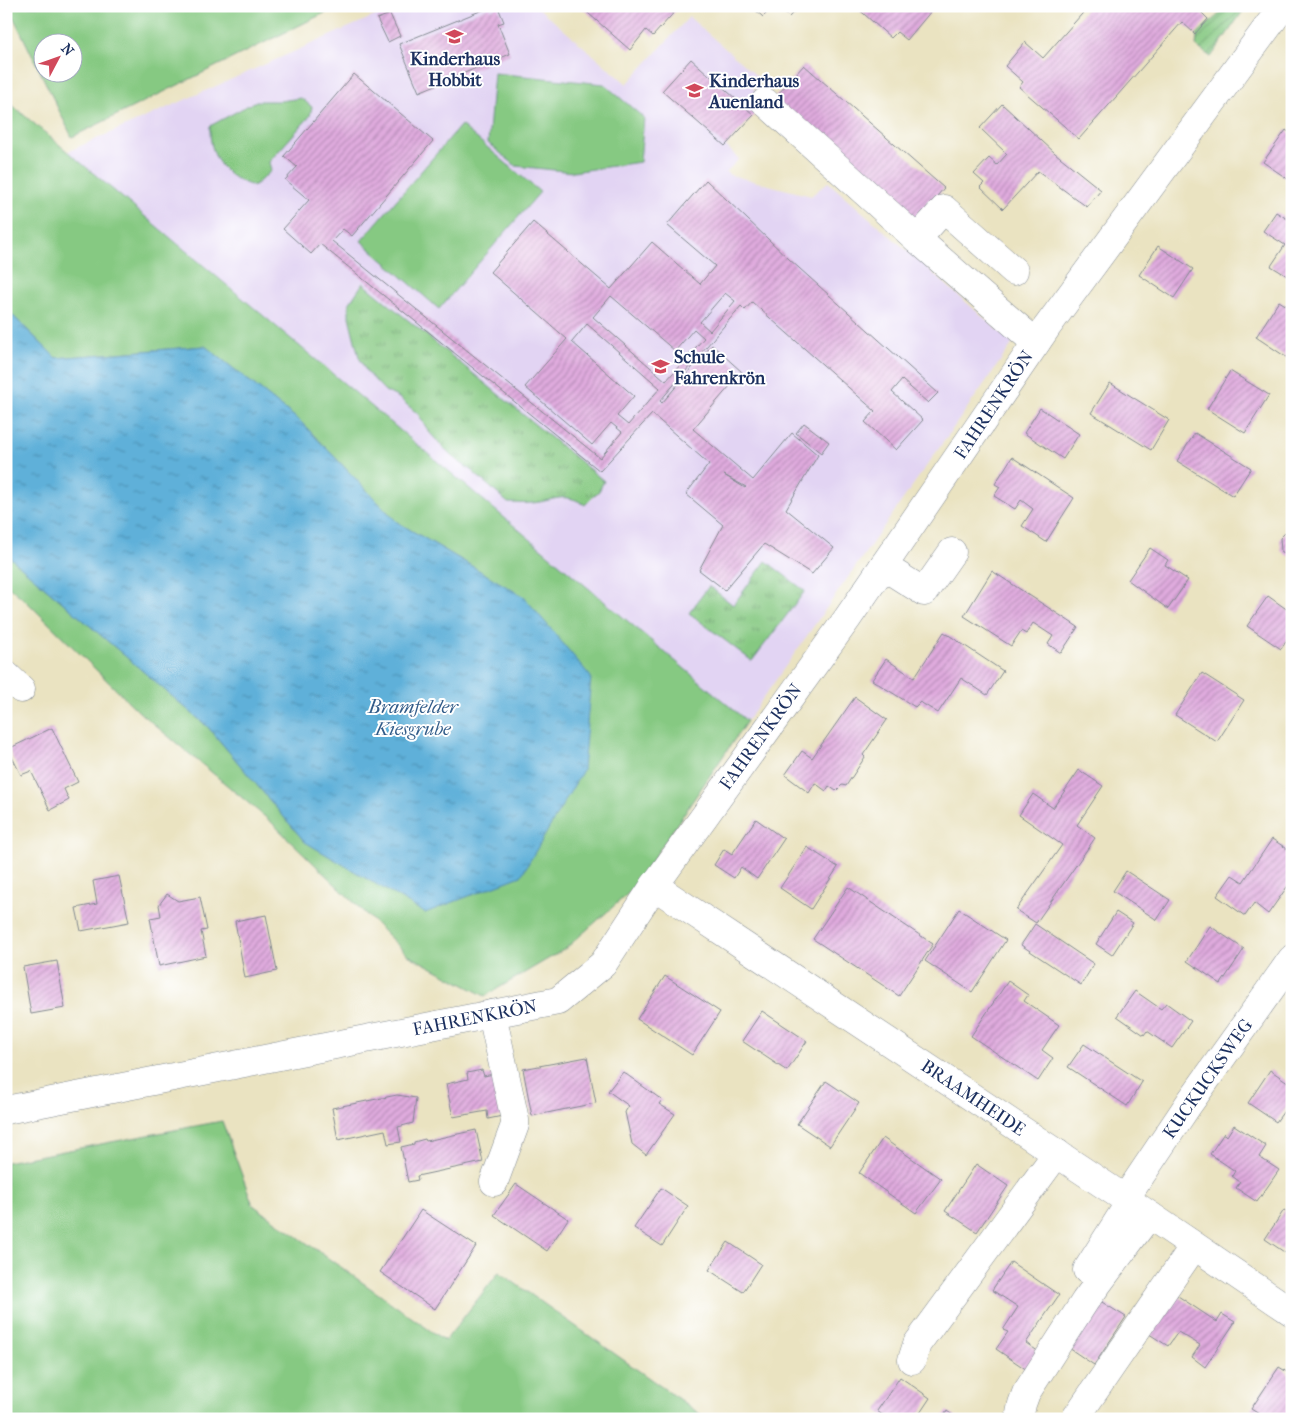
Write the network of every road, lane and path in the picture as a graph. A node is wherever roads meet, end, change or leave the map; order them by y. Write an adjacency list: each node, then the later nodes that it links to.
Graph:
1 (1275, 9): 5 (street, FAHRENKRÖN)
2 (765, 102): 3 (street)
3 (917, 239): 4 (street); 5 (street)
4 (1014, 271)
5 (1036, 343): 7 (street, FAHRENKRÖN)
6 (952, 552): 7 (street)
7 (883, 566): 8 (street, FAHRENKRÖN)
8 (654, 886): 10 (street, FAHRENKRÖN); 12 (street, BRAAMHEIDE)
9 (1292, 959): 14 (street, KUCKUCKSWEG)
10 (492, 1014): 11 (street, FAHRENKRÖN); 13 (street)
11 (6, 1110)
12 (1057, 1153): 14 (street, BRAAMHEIDE); 18 (street)
13 (494, 1182)
14 (1134, 1205): 15 (street, BRAAMHEIDE); 17 (street); 19 (street)
15 (1194, 1246): 16 (street, BRAAMHEIDE); 20 (street)
16 (1292, 1312)
17 (1053, 1324)
18 (912, 1360)
19 (1018, 1419)
20 (1075, 1419)

